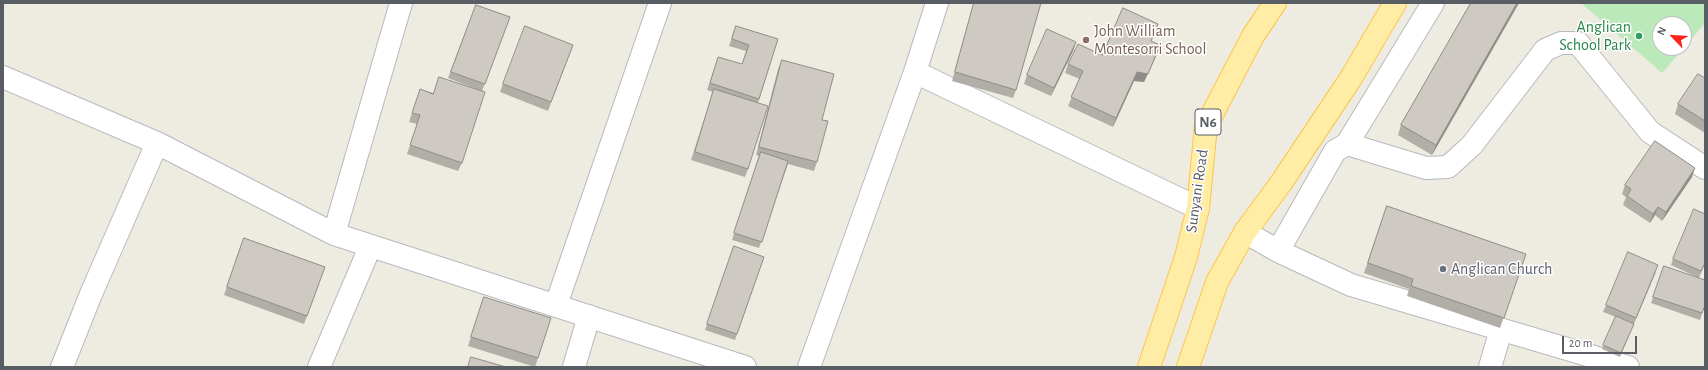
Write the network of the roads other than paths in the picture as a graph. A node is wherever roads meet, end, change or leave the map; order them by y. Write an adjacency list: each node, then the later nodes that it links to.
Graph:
1 (401, 3): 14 (street)
2 (660, 3): 17 (street)
3 (937, 3): 7 (street)
4 (1276, 3): 12 (main road, Sunyani Road / N6)
5 (1396, 3): 13 (main road)
6 (1433, 3): 10 (street)
7 (915, 72): 12 (street); 24 (street)
8 (3, 77): 9 (street)
9 (157, 143): 14 (street); 20 (street)
10 (1347, 144): 11 (street); 16 (street)
11 (1705, 168)
12 (1198, 208): 25 (main road, Sunyani Road / N6)
13 (1245, 232): 16 (street); 26 (main road)
14 (334, 234): 15 (street)
15 (370, 247): 17 (street); 21 (street)
16 (1278, 251): 19 (street)
17 (556, 305): 18 (street)
18 (589, 316): 22 (street); 23 (street)
19 (1501, 330): 27 (street); 28 (street)
20 (62, 367)
21 (320, 367)
22 (574, 367)
23 (745, 367)
24 (809, 367)
25 (1149, 367)
26 (1188, 367)
27 (1490, 367)
28 (1628, 367)

